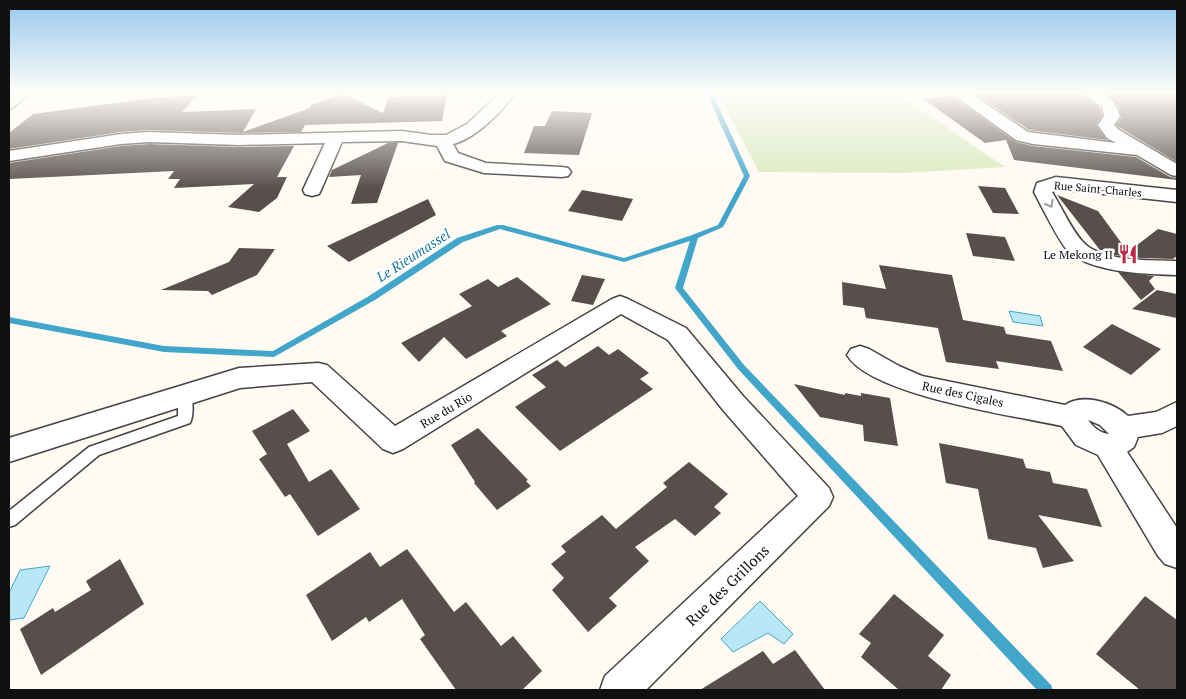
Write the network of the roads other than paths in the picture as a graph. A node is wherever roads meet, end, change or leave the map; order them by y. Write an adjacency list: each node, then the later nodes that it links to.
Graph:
1 (473, 125): 5 (street)
2 (1006, 125): 6 (street)
3 (1106, 125): 6 (street)
4 (336, 138): 5 (street); 7 (street); 10 (street)
5 (442, 140): 9 (street)
6 (1138, 150): 8 (street)
7 (9, 156)
8 (1177, 170)
9 (562, 172)
10 (312, 190)
11 (1177, 196): 12 (street, Rue Saint-Charles, one-way to 12)
12 (1177, 268)
13 (860, 355): 16 (street, Rue des Cigales)
14 (184, 395): 17 (street, Rue du Rio); 18 (street, Rue du Rio); 19 (lane)
15 (1177, 413): 16 (street)
16 (1115, 437): 20 (street)
17 (9, 450)
18 (818, 497): 21 (street, Rue des Grillons)
19 (9, 520)
20 (1177, 553)
21 (635, 684)

